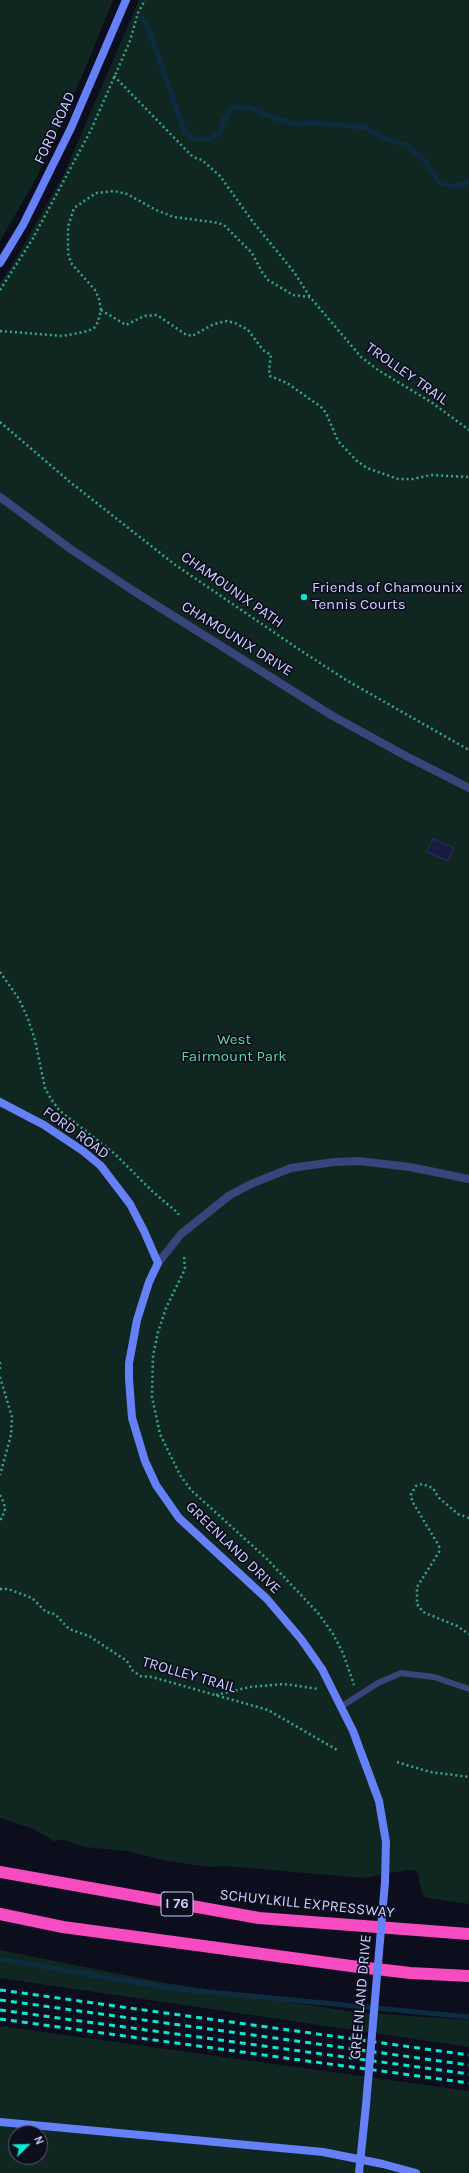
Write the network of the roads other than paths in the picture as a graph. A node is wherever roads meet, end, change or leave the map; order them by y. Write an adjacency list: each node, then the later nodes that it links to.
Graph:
1 (126, 0): 2 (main road, FORD ROAD)
2 (0, 263)
3 (0, 497): 4 (street, CHAMOUNIX DRIVE)
4 (469, 788)
5 (0, 1102): 7 (main road, FORD ROAD)
6 (469, 1179): 7 (street, GREENLAND DRIVE)
7 (158, 1263): 9 (main road, GREENLAND DRIVE)
8 (469, 1689): 9 (lane)
9 (342, 1706): 15 (main road, GREENLAND DRIVE, bridge)
10 (0, 1872): 12 (highway, SCHUYLKILL EXPRESSWAY / I 76)
11 (0, 1914): 13 (highway)
12 (469, 1934)
13 (469, 1976)
14 (0, 2122): 15 (main road)
15 (360, 2159): 16 (main road); 17 (main road)
16 (358, 2173)
17 (416, 2173)

